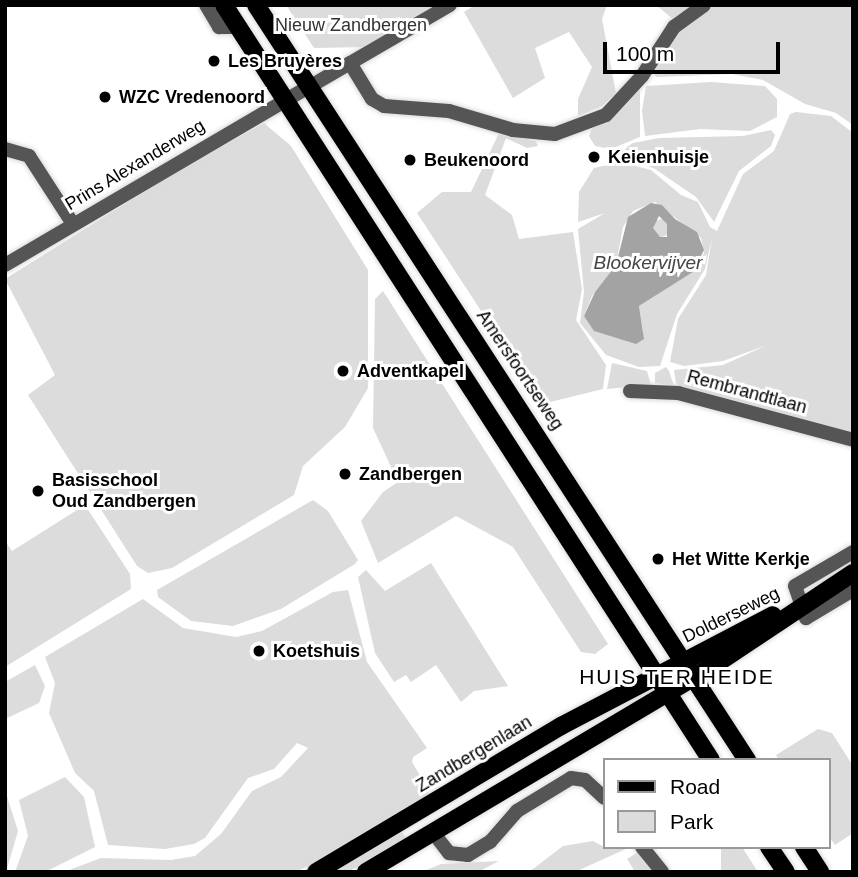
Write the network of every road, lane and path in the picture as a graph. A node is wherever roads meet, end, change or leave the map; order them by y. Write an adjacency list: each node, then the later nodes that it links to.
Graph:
1 (206, 5): 6 (street)
2 (223, 5): 6 (main road)
3 (256, 5): 8 (main road, Amersfoortseweg)
4 (450, 5): 7 (street, Prins Alexanderweg)
5 (704, 5): 7 (street)
6 (238, 27): 9 (main road)
7 (350, 64): 8 (street, Prins Alexanderweg)
8 (309, 87): 9 (street, Prins Alexanderweg); 19 (main road, Amersfoortseweg)
9 (285, 100): 11 (street, Prins Alexanderweg); 20 (main road)
10 (5, 149): 11 (street)
11 (74, 224): 12 (street, Prins Alexanderweg)
12 (5, 265)
13 (630, 391): 14 (street, Rembrandtlaan)
14 (853, 440)
15 (853, 552): 18 (street, Dolderseweg)
16 (853, 573): 18 (main road, Dolderseweg)
17 (853, 590): 18 (street, Dolderseweg)
18 (799, 606): 19 (main road, Dolderseweg); 21 (main road, Dolderseweg)
19 (683, 662): 20 (main road, Dolderseweg); 21 (main road, Amersfoortseweg)
20 (656, 676): 22 (main road); 26 (main road, Zandbergenlaan)
21 (694, 678): 22 (main road, Dolderseweg); 24 (main road, Amersfoortseweg)
22 (667, 693): 23 (main road); 27 (main road)
23 (710, 758)
24 (746, 758)
25 (602, 796): 27 (street)
26 (422, 810): 27 (main road); 31 (main road, Zandbergenlaan)
27 (435, 835): 32 (main road)
28 (644, 849): 33 (street)
29 (770, 849): 34 (main road)
30 (805, 849): 35 (main road)
31 (316, 872)
32 (366, 872)
33 (662, 872)
34 (786, 872)
35 (820, 872)

